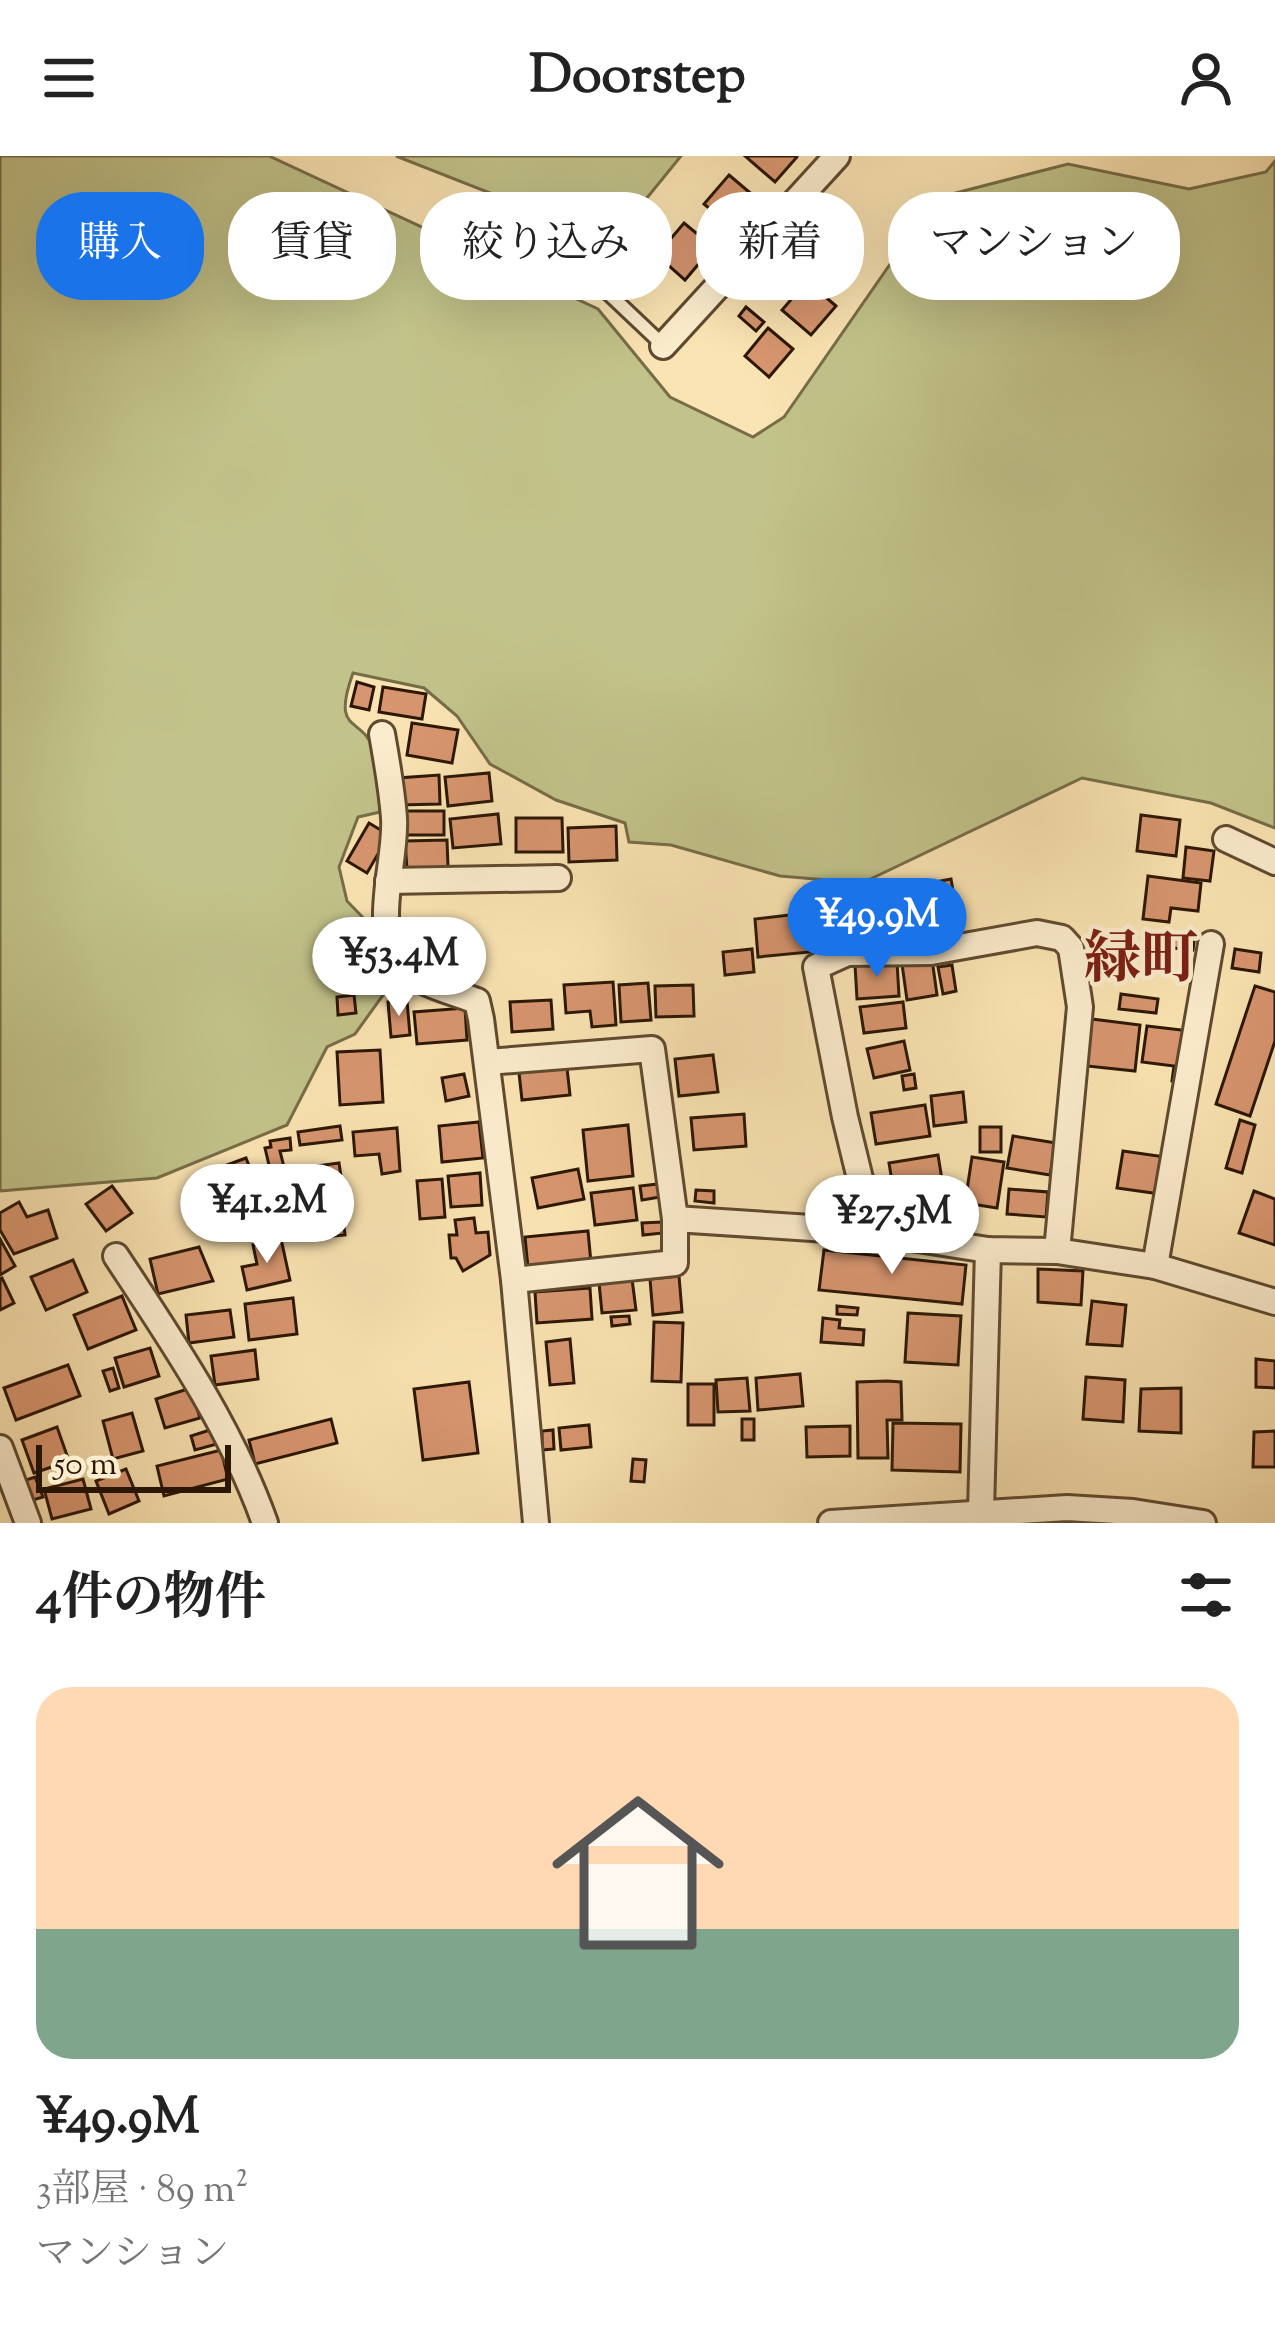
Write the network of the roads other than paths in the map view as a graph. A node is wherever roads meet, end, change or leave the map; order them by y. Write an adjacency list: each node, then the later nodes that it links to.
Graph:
1 (837, 156): 3 (street)
2 (615, 300): 3 (lane)
3 (663, 346)
4 (382, 734): 8 (street)
5 (1226, 839): 6 (street)
6 (1275, 862)
7 (558, 878): 8 (street)
8 (388, 881): 10 (street)
9 (1211, 944): 16 (street)
10 (487, 1062): 11 (street); 17 (street)
11 (675, 1219): 12 (street); 17 (street)
12 (873, 1232): 13 (street); 14 (street)
13 (988, 1250): 14 (street); 20 (street)
14 (1057, 1251): 16 (street)
15 (116, 1256): 22 (street)
16 (1155, 1266): 18 (street)
17 (514, 1280): 23 (street)
18 (1275, 1302)
19 (0, 1448): 21 (street)
20 (981, 1511): 24 (street); 25 (street)
21 (28, 1523)
22 (265, 1523)
23 (536, 1523)
24 (831, 1523)
25 (1203, 1523)

